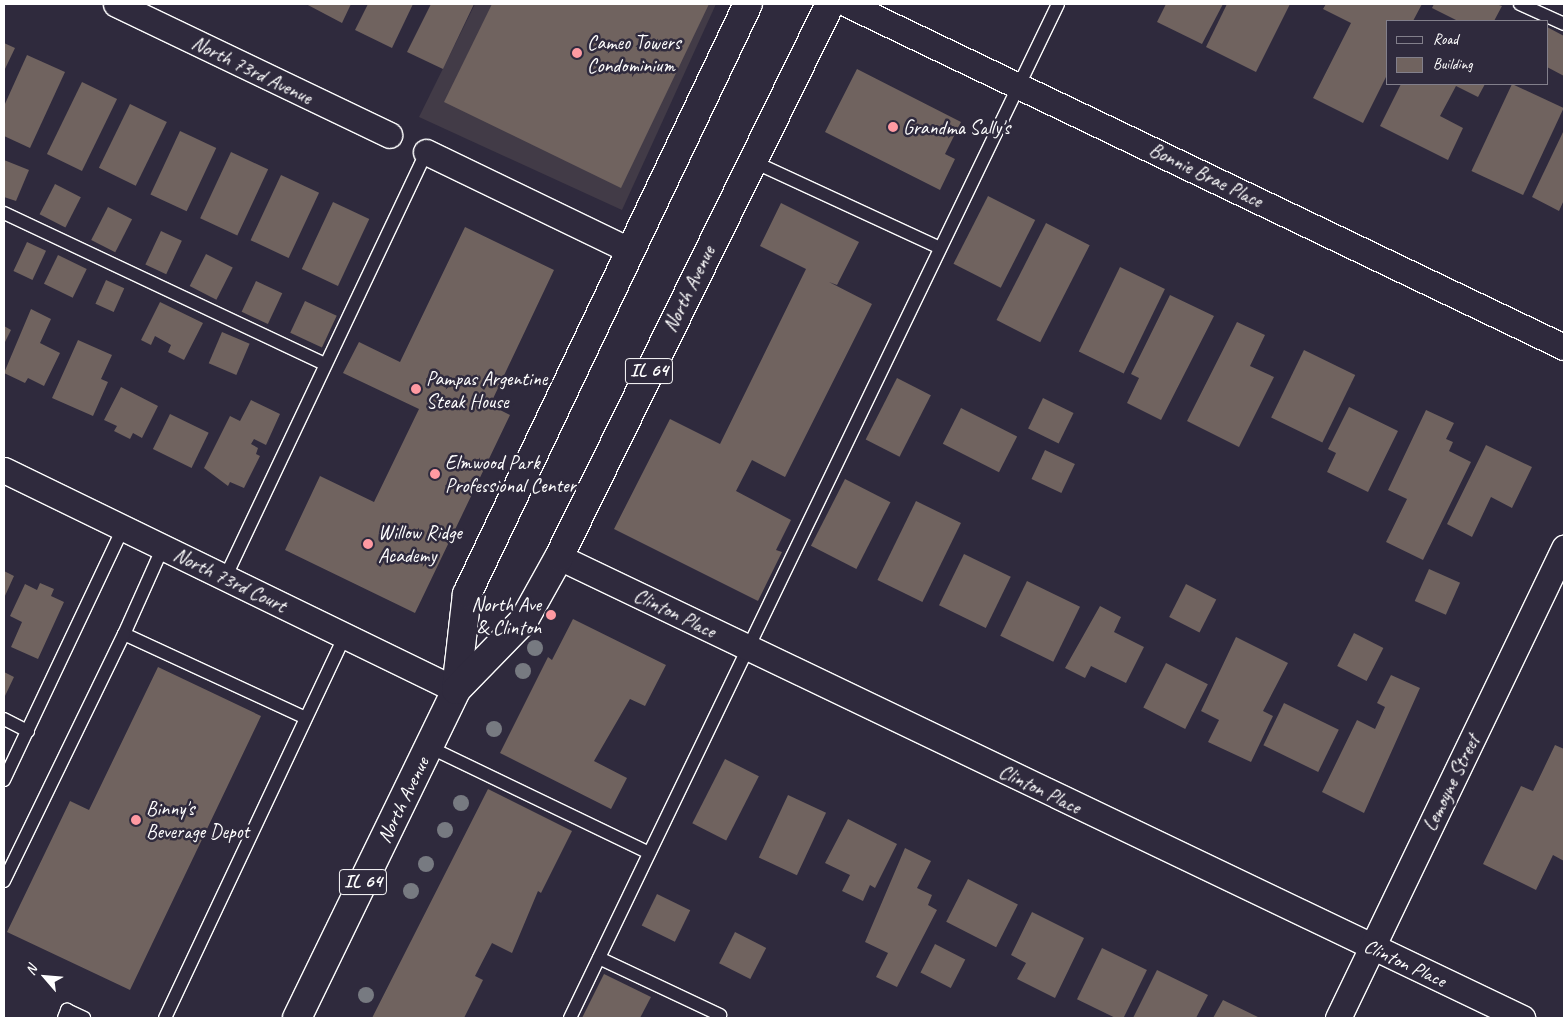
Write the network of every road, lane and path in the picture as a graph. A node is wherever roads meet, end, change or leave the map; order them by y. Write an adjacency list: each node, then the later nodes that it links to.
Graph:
1 (116, 4): 9 (street, North 73rd Avenue)
2 (748, 4): 14 (main road, North Avenue / IL 64)
3 (830, 4): 11 (main road, North Avenue / IL 64)
4 (847, 4): 8 (street, Bonnie Brae Place)
5 (1058, 4): 8 (lane)
6 (1520, 4): 7 (lane)
7 (1564, 24)
8 (1019, 85): 13 (lane); 15 (street, Bonnie Brae Place)
9 (389, 135)
10 (426, 152): 14 (street); 16 (lane)
11 (752, 161): 13 (lane); 21 (main road, North Avenue / IL 64)
12 (4, 213): 16 (lane)
13 (940, 248): 25 (lane)
14 (629, 250): 26 (main road, North Avenue / IL 64)
15 (1564, 347)
16 (325, 364): 22 (lane)
17 (4, 470): 18 (street, North 73rd Court)
18 (123, 528): 19 (street, North 73rd Court); 29 (lane)
19 (163, 547): 22 (street, North 73rd Court); 23 (lane)
20 (1564, 548): 34 (street, Lemoyne Street)
21 (559, 557): 25 (street, Clinton Place); 26 (main road, North Avenue / IL 64)
22 (225, 578): 24 (street, North 73rd Court)
23 (124, 634): 27 (lane); 33 (lane)
24 (345, 636): 26 (street, North 73rd Court); 27 (lane)
25 (748, 649): 32 (lane); 34 (street, Clinton Place)
26 (456, 690): 30 (main road, North Avenue / IL 64)
27 (306, 718): 39 (lane)
28 (4, 719): 29 (lane)
29 (28, 730): 31 (lane)
30 (429, 746): 32 (lane); 40 (main road, North Avenue / IL 64)
31 (4, 780)
32 (649, 853): 35 (lane)
33 (4, 881)
34 (1372, 948): 42 (street, Lemoyne Street); 43 (street, Clinton Place)
35 (599, 958): 36 (lane); 41 (lane)
36 (720, 1015)
37 (64, 1018): 38 (lane)
38 (84, 1018)
39 (165, 1018)
40 (297, 1018)
41 (570, 1018)
42 (1338, 1018)
43 (1522, 1018)

